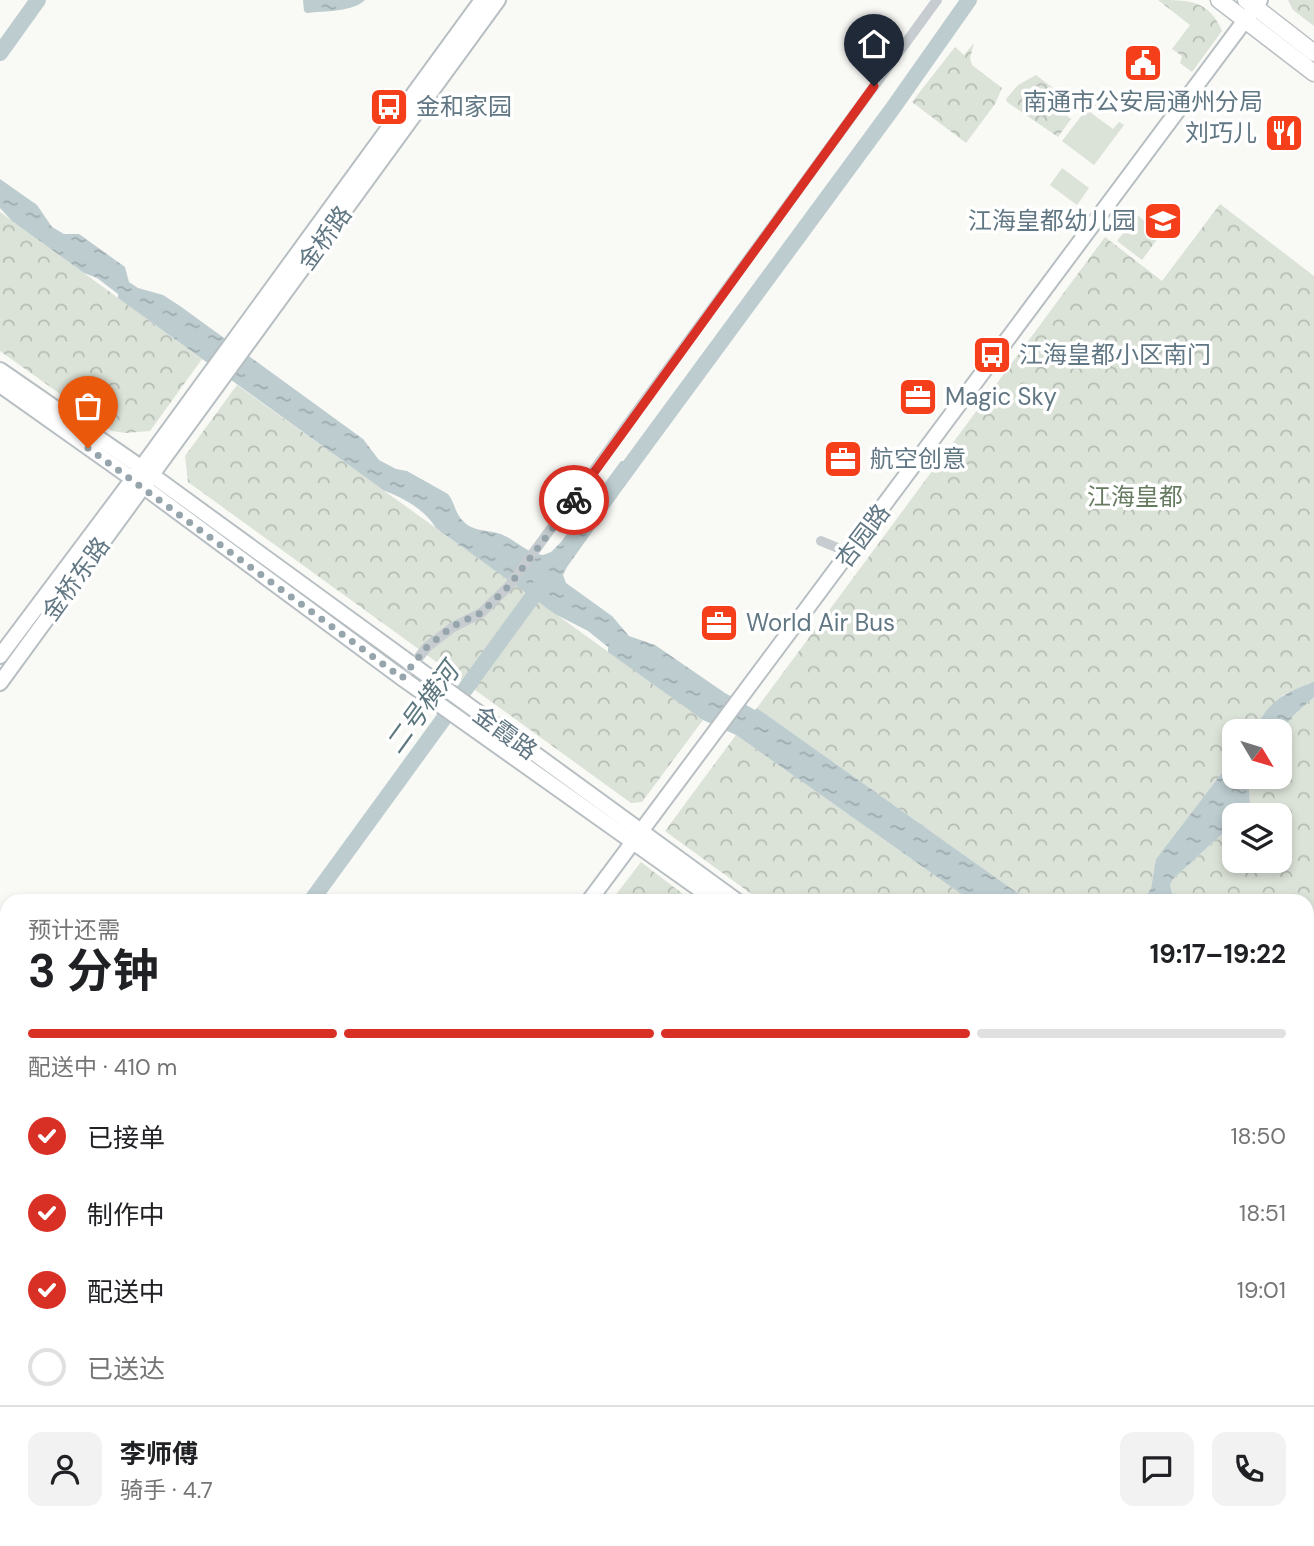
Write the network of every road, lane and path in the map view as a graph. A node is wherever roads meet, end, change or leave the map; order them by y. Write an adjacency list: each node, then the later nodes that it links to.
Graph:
1 (482, 0): 8 (street, 金桥路)
2 (498, 0): 8 (street, 金桥路)
3 (937, 0): 15 (street)
4 (1219, 0): 5 (main road)
5 (1252, 7): 6 (main road); 7 (main road); 19 (street, 杏园路)
6 (1314, 53)
7 (1314, 73)
8 (239, 343): 11 (street, 金桥路)
9 (0, 370): 11 (street, 金霞路)
10 (0, 385): 11 (street, 金霞路)
11 (142, 477): 14 (street, 金桥东路); 15 (street, 金霞路); 16 (street, 金霞路); 17 (street, 金桥东路)
12 (821, 541): 13 (street)
13 (838, 548)
14 (0, 656)
15 (412, 666): 16 (street); 18 (street, 金霞路)
16 (402, 678): 18 (street, 金霞路)
17 (0, 683)
18 (438, 694): 19 (street, 金霞路); 19 (street, 金霞路)
19 (638, 836): 20 (street, 杏园路); 21 (street, 金霞路); 22 (street, 金霞路)
20 (594, 894)
21 (708, 894)
22 (726, 894)

